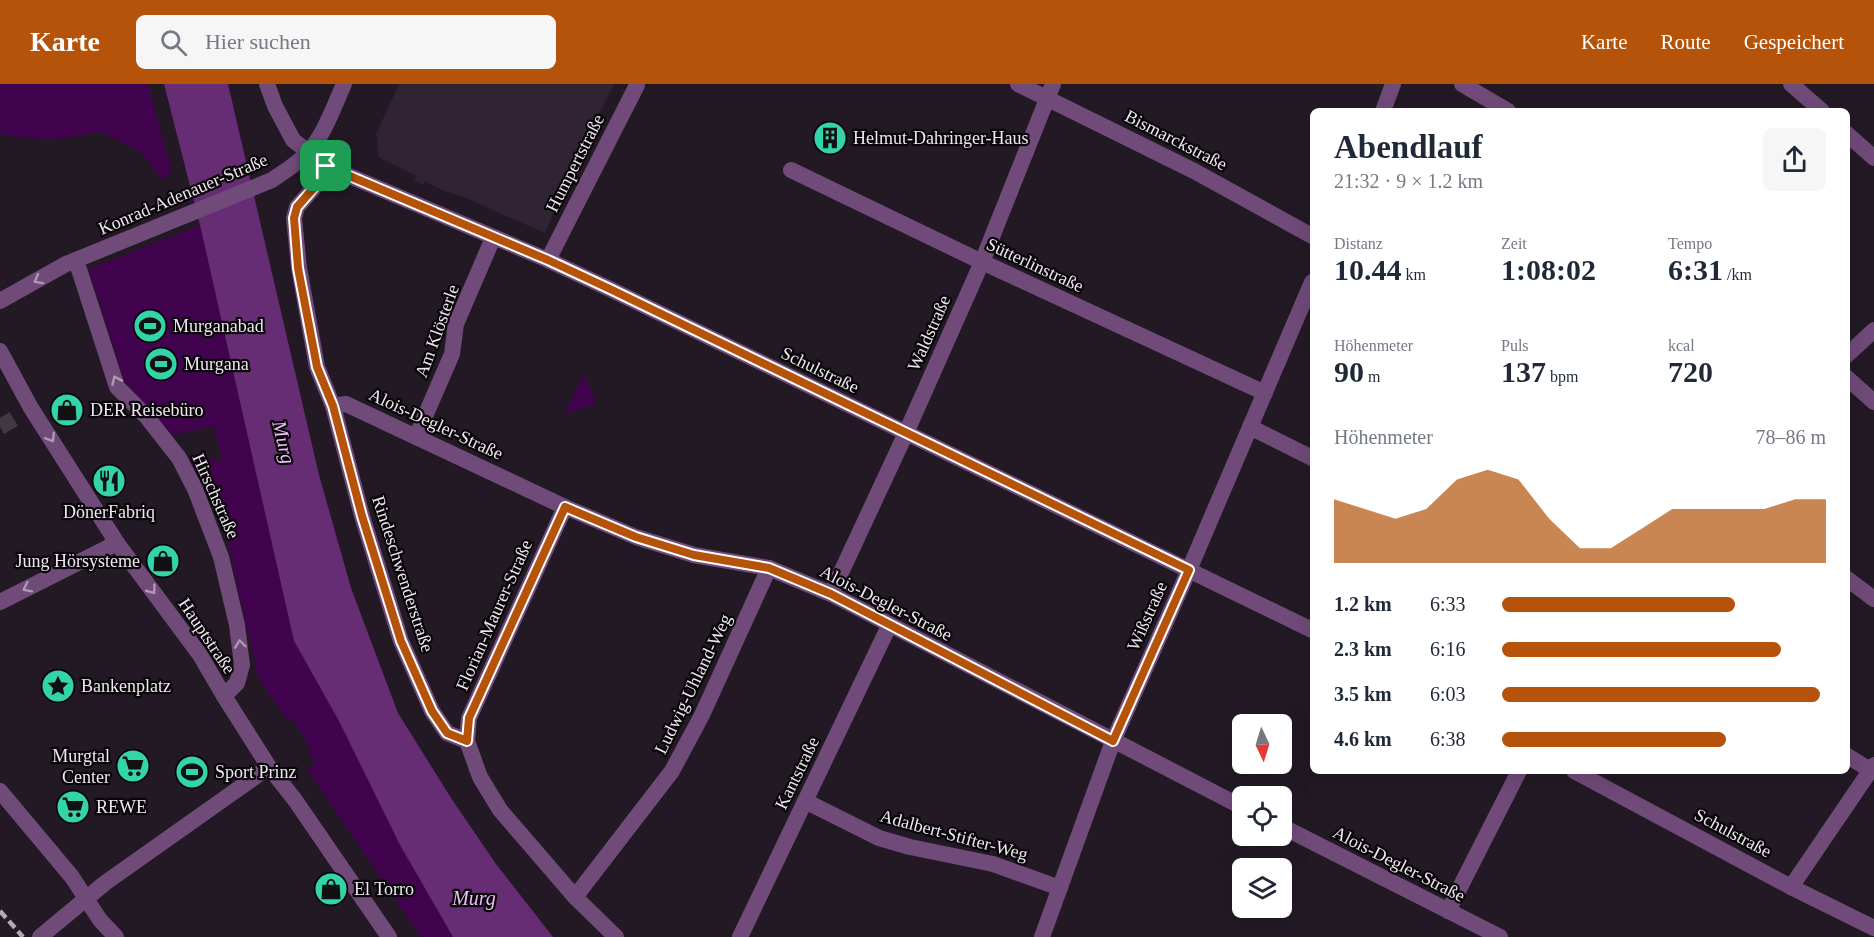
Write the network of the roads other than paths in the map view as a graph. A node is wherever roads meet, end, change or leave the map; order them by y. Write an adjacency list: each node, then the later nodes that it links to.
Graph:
1 (267, 84): 13 (street, Schulstraße)
2 (344, 84): 13 (street, Konrad-Adenauer-Straße)
3 (1018, 84): 8 (street, Bismarckstraße)
4 (1393, 84): 9 (street)
5 (1462, 84): 10 (street)
6 (1791, 84): 11 (street)
7 (637, 85): 20 (street, Humpertstraße)
8 (1050, 91): 17 (street, Bismarckstraße); 21 (street, Waldstraße)
9 (1384, 108)
10 (1503, 108)
11 (1819, 108)
12 (1850, 137): 14 (street)
13 (309, 152): 15 (street, Schulstraße); 19 (street, Konrad-Adenauer-Straße)
14 (1874, 158)
15 (326, 166): 18 (street, Schulstraße); 30 (street, Rindeschwenderstraße)
16 (791, 170): 21 (street, Sütterlinstraße)
17 (1310, 235)
18 (493, 238): 20 (street, Schulstraße); 35 (street, Am Klösterle)
19 (76, 260): 23 (street, Konrad-Adenauer-Straße, one-way to 23); 47 (street, Hirschstraße, one-way to 19)
20 (548, 260): 34 (street, Schulstraße)
21 (982, 262): 28 (street, Sütterlinstraße); 34 (street, Waldstraße)
22 (1310, 287): 28 (street, Wißstraße)
23 (0, 301)
24 (1874, 330): 26 (street)
25 (0, 351): 31 (street, Hauptstraße)
26 (1850, 352)
27 (1850, 381): 29 (street)
28 (1265, 393): 33 (street, Wißstraße)
29 (1874, 402)
30 (333, 406): 35 (street, Alois-Degler-Straße); 48 (street, Rindeschwenderstraße)
31 (31, 408): 32 (street); 38 (street, Hauptstraße, one-way to 38)
32 (17, 417)
33 (1250, 427): 36 (street); 40 (street, Wißstraße)
34 (906, 433): 40 (street, Schulstraße); 42 (street, Waldstraße)
35 (416, 437): 37 (street, Alois-Degler-Straße)
36 (1310, 457)
37 (565, 507): 39 (street, Alois-Degler-Straße); 48 (street, Florian-Maurer-Straße)
38 (117, 543): 44 (street, one-way to 44); 47 (street, Hauptstraße, one-way to 47)
39 (769, 568): 42 (street, Alois-Degler-Straße); 61 (street, Ludwig-Uhland-Weg)
40 (1189, 570): 46 (street, Schulstraße); 49 (street, Wißstraße)
41 (1850, 581): 43 (street)
42 (831, 594): 45 (street, Alois-Degler-Straße)
43 (1874, 599)
44 (0, 602)
45 (889, 626): 49 (street, Alois-Degler-Straße); 56 (street, Kantstraße)
46 (1310, 629)
47 (224, 696): 51 (street, Hauptstraße)
48 (467, 741): 61 (street)
49 (1113, 741): 57 (street, Alois-Degler-Straße); 60 (street, Wißstraße)
50 (1850, 757): 52 (street)
51 (269, 767): 62 (street); 67 (street, Hauptstraße)
52 (1872, 767): 59 (street)
53 (1517, 774): 63 (street)
54 (1594, 776): 59 (street, Schulstraße)
55 (0, 791): 62 (street)
56 (806, 801): 60 (street, Adalbert-Stifter-Weg); 69 (street, Kantstraße)
57 (1232, 802)
58 (1292, 832): 63 (street, Alois-Degler-Straße)
59 (1791, 887): 64 (street, Schulstraße)
60 (1060, 888): 70 (street, Wißstraße)
61 (575, 897): 68 (street)
62 (85, 898): 65 (street); 66 (street)
63 (1448, 910): 71 (street, Alois-Degler-Straße)
64 (1874, 928)
65 (40, 937)
66 (116, 937)
67 (389, 937)
68 (616, 937)
69 (740, 937)
70 (1042, 937)
71 (1500, 937)

